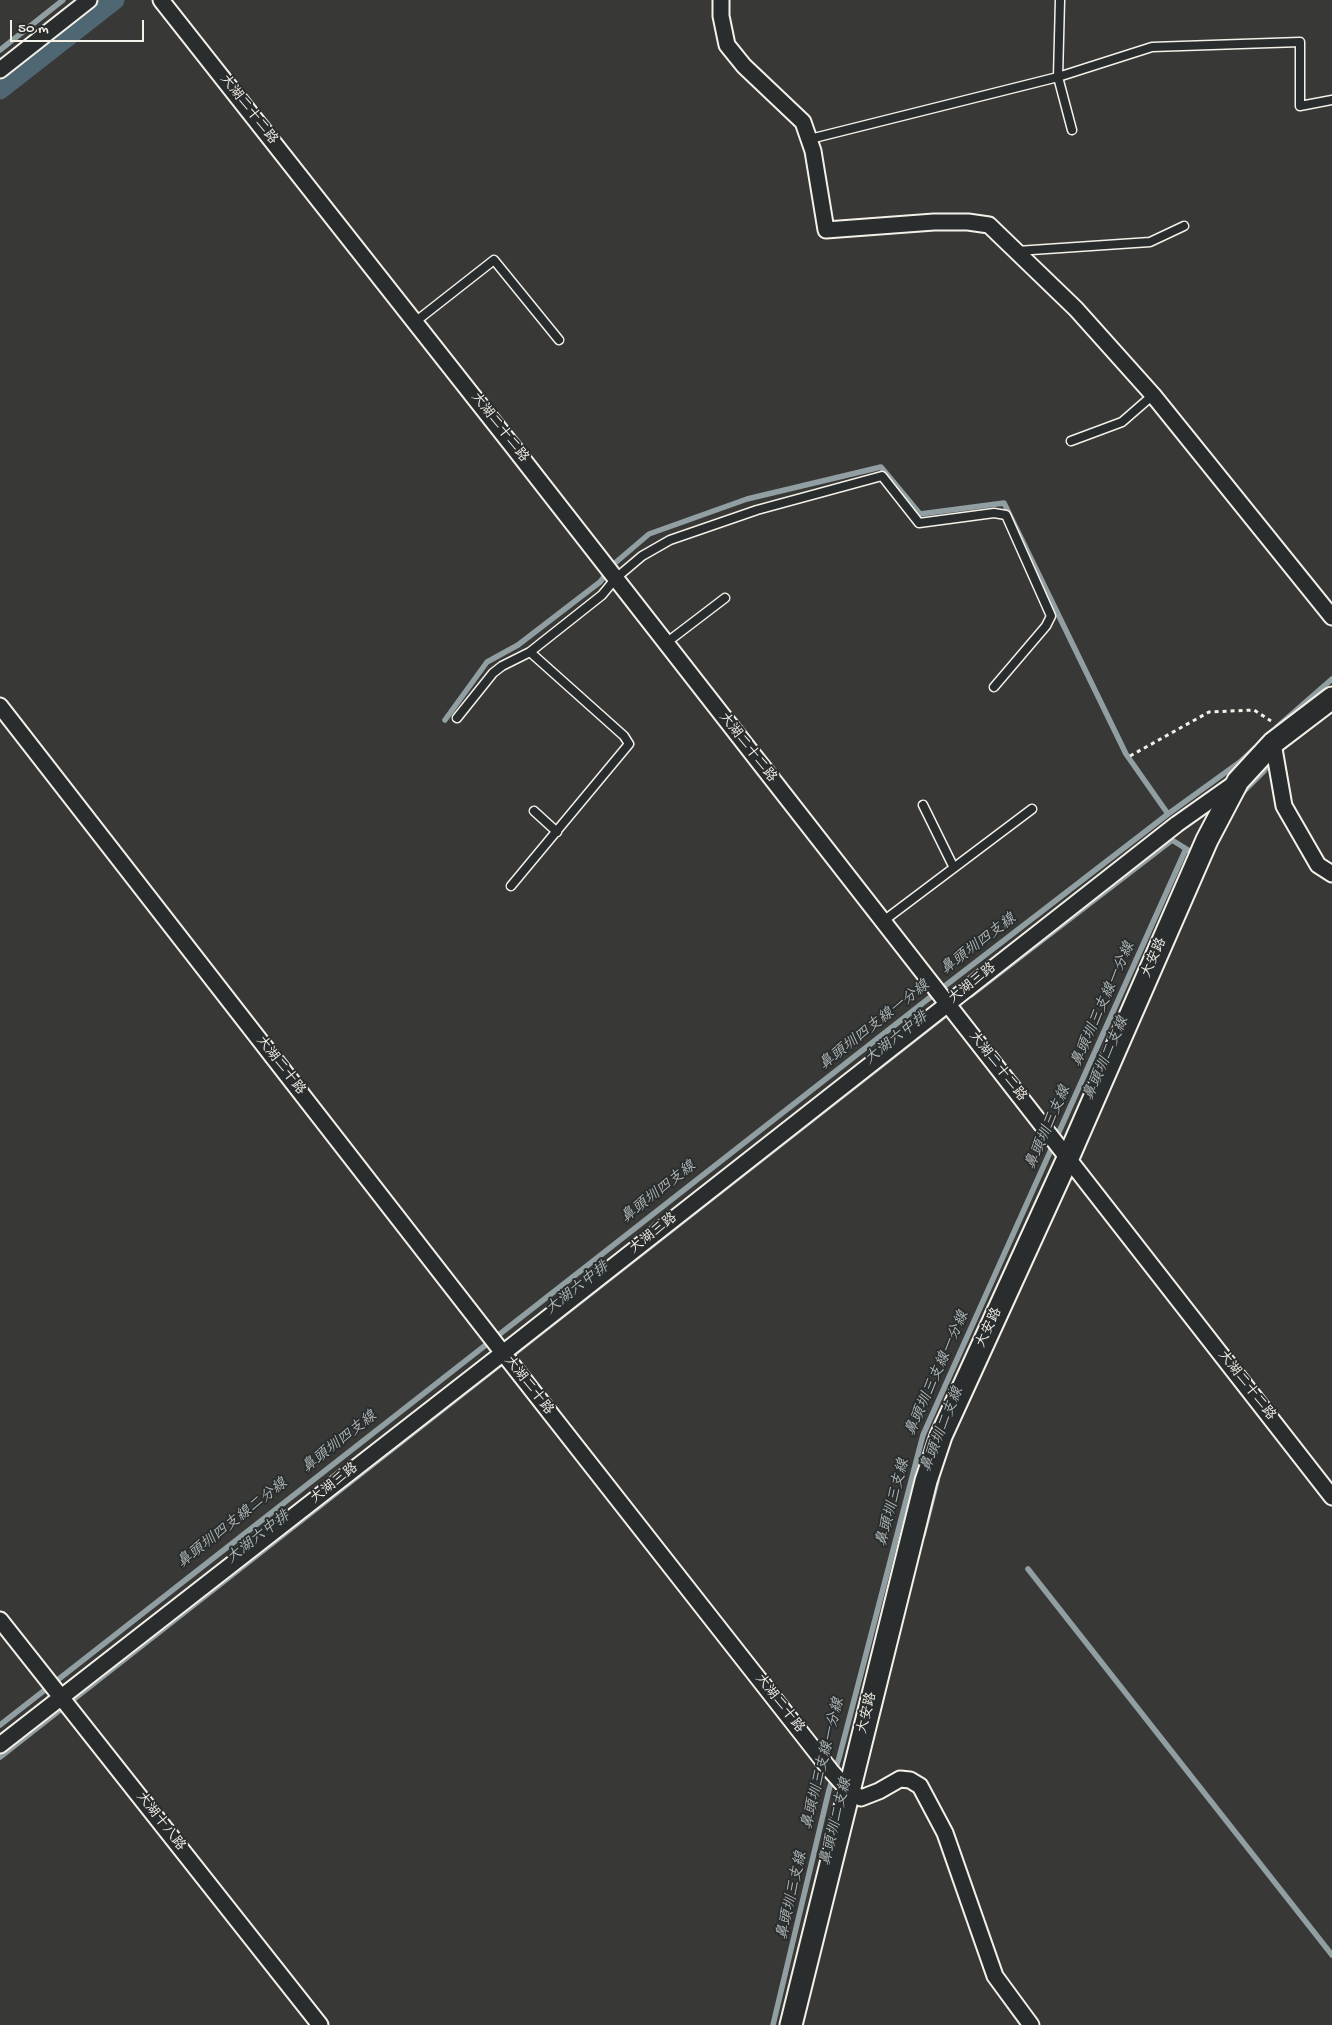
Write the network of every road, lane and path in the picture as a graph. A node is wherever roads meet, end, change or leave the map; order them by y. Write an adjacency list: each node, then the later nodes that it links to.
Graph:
1 (89, 0): 5 (street)
2 (160, 0): 12 (street, 大湖二十二路)
3 (721, 0): 9 (street)
4 (1060, 0): 6 (lane)
5 (0, 70)
6 (1058, 77): 7 (lane); 8 (lane); 9 (lane)
7 (1332, 100)
8 (1072, 130)
9 (810, 139): 11 (street)
10 (1184, 226): 11 (lane)
11 (1016, 252): 14 (street)
12 (415, 322): 13 (lane); 16 (street, 大湖二十二路)
13 (559, 340)
14 (1153, 395): 15 (lane); 18 (street)
15 (1070, 441)
16 (616, 578): 19 (street, 大湖二十二路); 20 (lane); 21 (lane)
17 (725, 598): 19 (lane)
18 (1332, 617)
19 (666, 643): 35 (street, 大湖二十二路)
20 (530, 652): 24 (lane); 31 (lane)
21 (994, 686)
22 (1332, 698): 25 (street, 大安路)
23 (0, 706): 38 (street, 大湖二十路)
24 (457, 718)
25 (1281, 737): 26 (path); 27 (street, 大安路); 33 (street)
26 (1130, 756)
27 (1238, 781): 36 (street, 大湖三路); 37 (street, 大安路)
28 (923, 805): 32 (lane)
29 (1032, 809): 32 (lane)
30 (534, 811): 31 (lane)
31 (557, 832): 34 (lane)
32 (954, 868): 35 (lane)
33 (1332, 874)
34 (511, 886)
35 (882, 922): 36 (street, 大湖二十二路)
36 (948, 1004): 37 (street, 大湖二十二路); 38 (street, 大湖三路)
37 (1068, 1158): 39 (street, 大湖二十二路); 43 (street, 大安路)
38 (503, 1353): 41 (street, 大湖三路); 43 (street, 大湖二十路)
39 (1332, 1497)
40 (0, 1620): 41 (street, 大湖十八路)
41 (61, 1697): 42 (street, 大湖三路); 44 (street, 大湖十八路)
42 (0, 1745)
43 (849, 1791): 45 (street, 大安路); 46 (street)
44 (320, 2025)
45 (791, 2025)
46 (1031, 2025)

